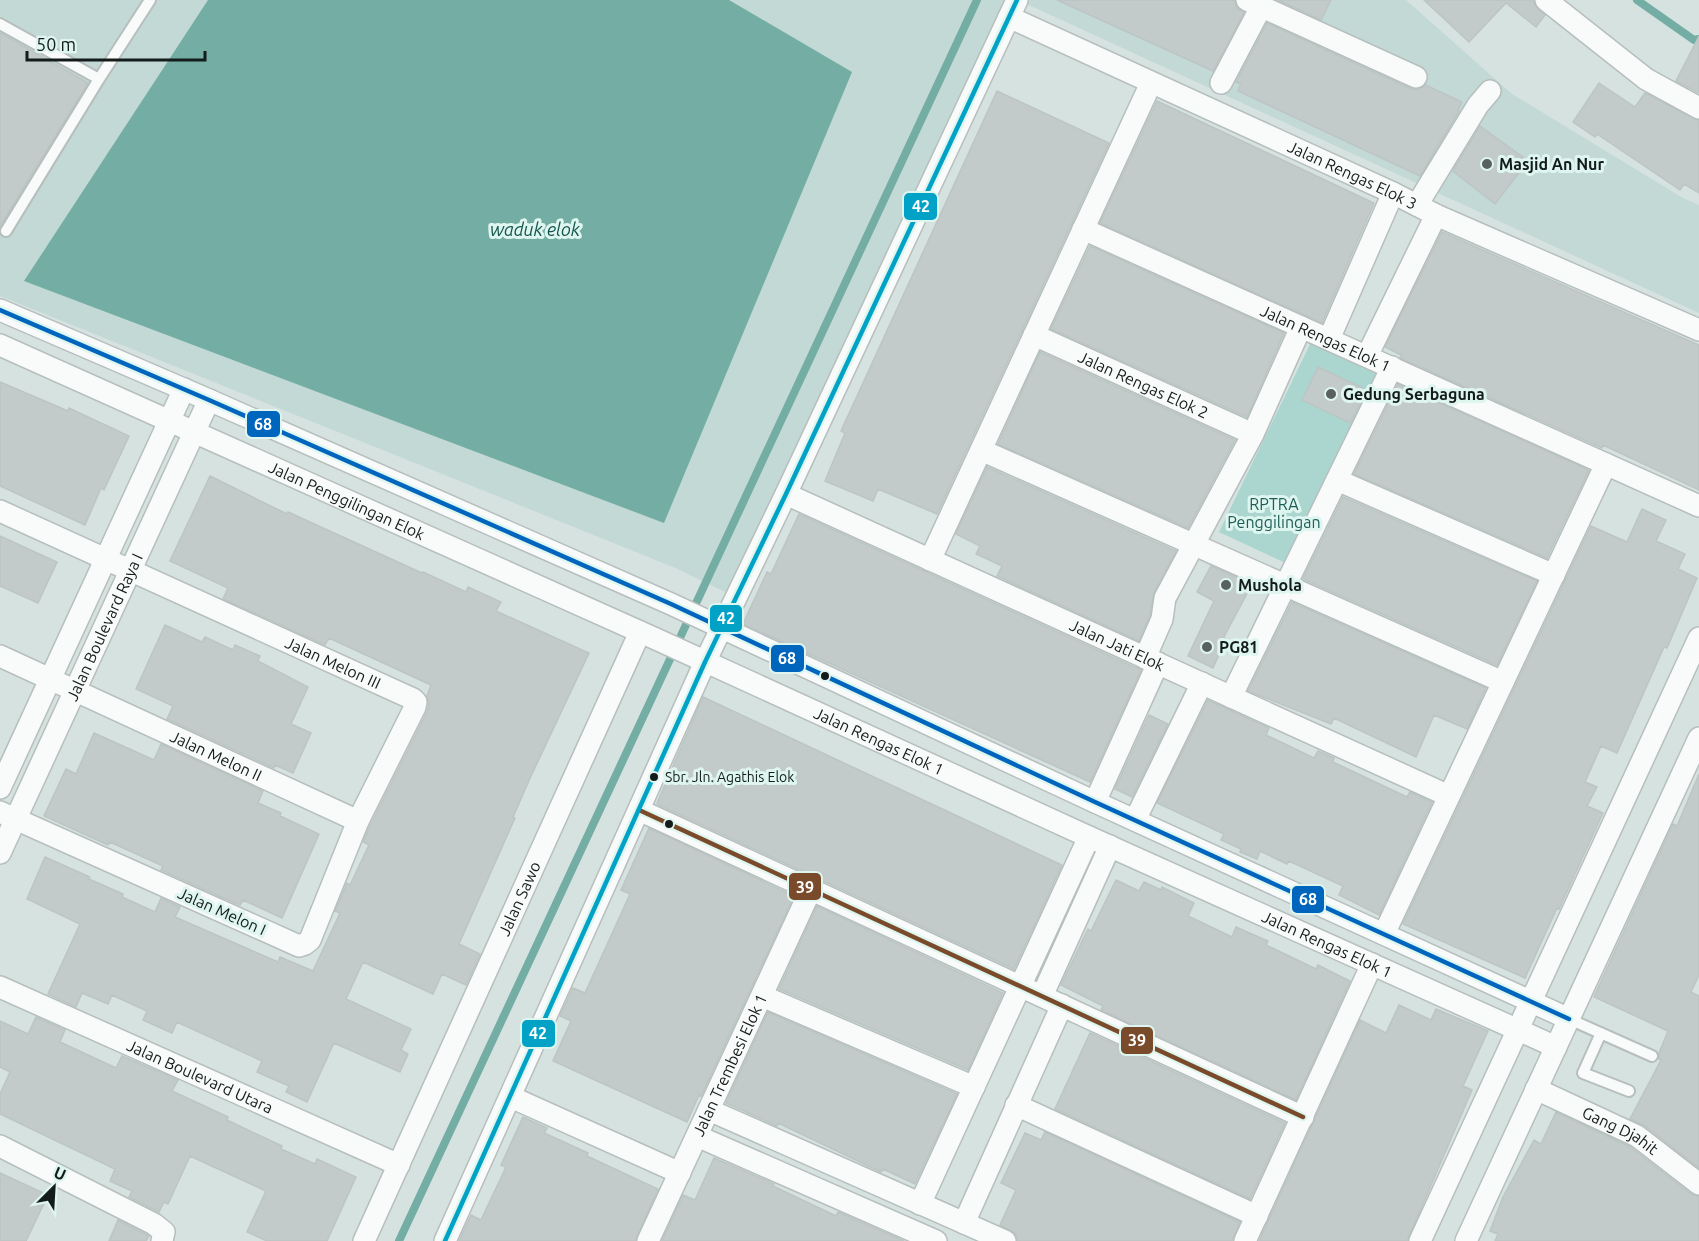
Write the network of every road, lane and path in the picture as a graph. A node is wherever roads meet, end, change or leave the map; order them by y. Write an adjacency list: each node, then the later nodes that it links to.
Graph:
1 (150, 0): 7 (lane)
2 (1254, 3): 6 (street); 9 (street)
3 (1560, 4): 11 (street)
4 (1013, 9): 8 (street, Jalan Rengas Elok 3); 33 (street)
5 (0, 24): 7 (lane)
6 (1416, 77)
7 (99, 79): 16 (lane)
8 (1151, 83): 12 (street, Jalan Rengas Elok 3); 15 (street)
9 (1221, 83)
10 (1490, 91): 13 (street)
11 (1699, 108)
12 (1393, 193): 13 (street, Jalan Rengas Elok 3); 21 (street)
13 (1417, 205): 14 (street, Jalan Rengas Elok 3)
14 (1436, 215): 19 (street, Jalan Rengas Elok 3); 23 (street)
15 (1083, 229): 18 (street, Jalan Rengas Elok 1); 20 (street)
16 (6, 231)
17 (0, 310): 25 (street)
18 (1302, 327): 21 (street, Jalan Rengas Elok 1); 29 (street)
19 (1699, 330)
20 (1034, 335): 29 (street, Jalan Rengas Elok 2); 30 (street)
21 (1329, 339): 23 (street, Jalan Rengas Elok 1)
22 (0, 345): 27 (street, Jalan Penggilingan Elok)
23 (1367, 356): 24 (street, Jalan Rengas Elok 1)
24 (1392, 368): 31 (street, Jalan Rengas Elok 1); 32 (street)
25 (184, 389): 26 (street); 27 (street, Jalan Boulevard Raya I)
26 (209, 400): 28 (street, Jalan Boulevard Raya I); 42 (street)
27 (170, 421): 28 (street, Jalan Penggilingan Elok); 37 (street, Jalan Boulevard Raya I)
28 (194, 432): 39 (street, Jalan Boulevard Raya I); 43 (street, Jalan Penggilingan Elok)
29 (1253, 434): 36 (street)
30 (981, 450): 36 (street); 38 (street)
31 (1606, 464): 34 (street, Jalan Rengas Elok 1); 40 (street)
32 (1337, 480): 40 (street); 41 (street)
33 (786, 494): 38 (street, Jalan Jati Elok); 42 (street)
34 (1699, 506)
35 (0, 511): 37 (street)
36 (1193, 546): 41 (street); 47 (street)
37 (105, 560): 39 (street); 48 (street, Jalan Boulevard Raya I)
38 (930, 560): 47 (street, Jalan Jati Elok)
39 (130, 571): 51 (street, Jalan Boulevard Raya I); 60 (street, Jalan Melon III)
40 (1554, 575): 49 (street)
41 (1286, 586): 49 (street); 52 (street)
42 (716, 626): 46 (street); 56 (street, Jalan Rengas Elok 1)
43 (648, 636): 46 (street, Jalan Penggilingan Elok); 86 (street, Jalan Sawo)
44 (1699, 638): 70 (street)
45 (0, 656): 48 (street, Jalan Melon II)
46 (699, 659): 57 (street); 61 (street, Jalan Rengas Elok 1)
47 (1148, 659): 50 (street, Jalan Jati Elok); 56 (street)
48 (50, 679): 51 (street, Jalan Melon II); 54 (street, Jalan Boulevard Raya I)
49 (1503, 682): 55 (street)
50 (1202, 683): 52 (street, Jalan Jati Elok); 59 (street)
51 (75, 690): 58 (street, Jalan Boulevard Raya I); 60 (street, Jalan Melon II)
52 (1231, 697): 55 (street, Jalan Jati Elok)
53 (1699, 738): 72 (street)
54 (0, 788)
55 (1449, 796): 64 (street)
56 (1104, 806): 59 (street, Jalan Rengas Elok 1); 61 (street)
57 (639, 810): 63 (street); 80 (street)
58 (8, 815): 60 (street, Jalan Melon I); 62 (street, Jalan Boulevard Raya I)
59 (1135, 820): 64 (street, Jalan Rengas Elok 1)
60 (358, 821)
61 (1099, 842): 65 (street, Jalan Rengas Elok 1); 66 (street); 69 (street)
62 (0, 853)
63 (811, 889): 66 (street); 68 (street, Jalan Trembesi Elok 1)
64 (1384, 934): 70 (street, Jalan Rengas Elok 1)
65 (1372, 964): 73 (street, Jalan Rengas Elok 1); 83 (street)
66 (1020, 986): 69 (street); 77 (street)
67 (0, 987): 86 (street, Jalan Boulevard Utara)
68 (762, 996): 77 (street); 82 (street, Jalan Trembesi Elok 1)
69 (1042, 996): 71 (street)
70 (1531, 1002): 72 (street, Jalan Rengas Elok 1); 73 (street)
71 (1062, 1005): 81 (street); 83 (street)
72 (1569, 1019): 74 (lane); 75 (street)
73 (1518, 1030): 75 (street, Jalan Rengas Elok 1); 100 (street)
74 (1601, 1033): 76 (lane); 79 (lane)
75 (1556, 1047): 78 (street)
76 (1652, 1056)
77 (974, 1087): 89 (street)
78 (1536, 1089): 88 (street, Gang Djahit); 101 (street)
79 (1629, 1091)
80 (511, 1097): 87 (street); 95 (street)
81 (1017, 1105): 90 (street); 91 (street)
82 (709, 1110): 84 (street, Jalan Trembesi Elok 1); 89 (street)
83 (1303, 1117): 90 (street)
84 (697, 1136): 87 (street, Jalan Trembesi Elok 1); 92 (street)
85 (0, 1146): 93 (street)
86 (399, 1165): 94 (street, Jalan Sawo)
87 (680, 1173): 96 (street, Jalan Trembesi Elok 1)
88 (1699, 1184)
89 (920, 1204): 91 (street)
90 (1257, 1216): 99 (street)
91 (964, 1223): 98 (street)
92 (898, 1233): 97 (street)
93 (162, 1241)
94 (364, 1241)
95 (445, 1241)
96 (648, 1241)
97 (936, 1241)
98 (1005, 1241)
99 (1245, 1241)
100 (1420, 1241)
101 (1466, 1241)

